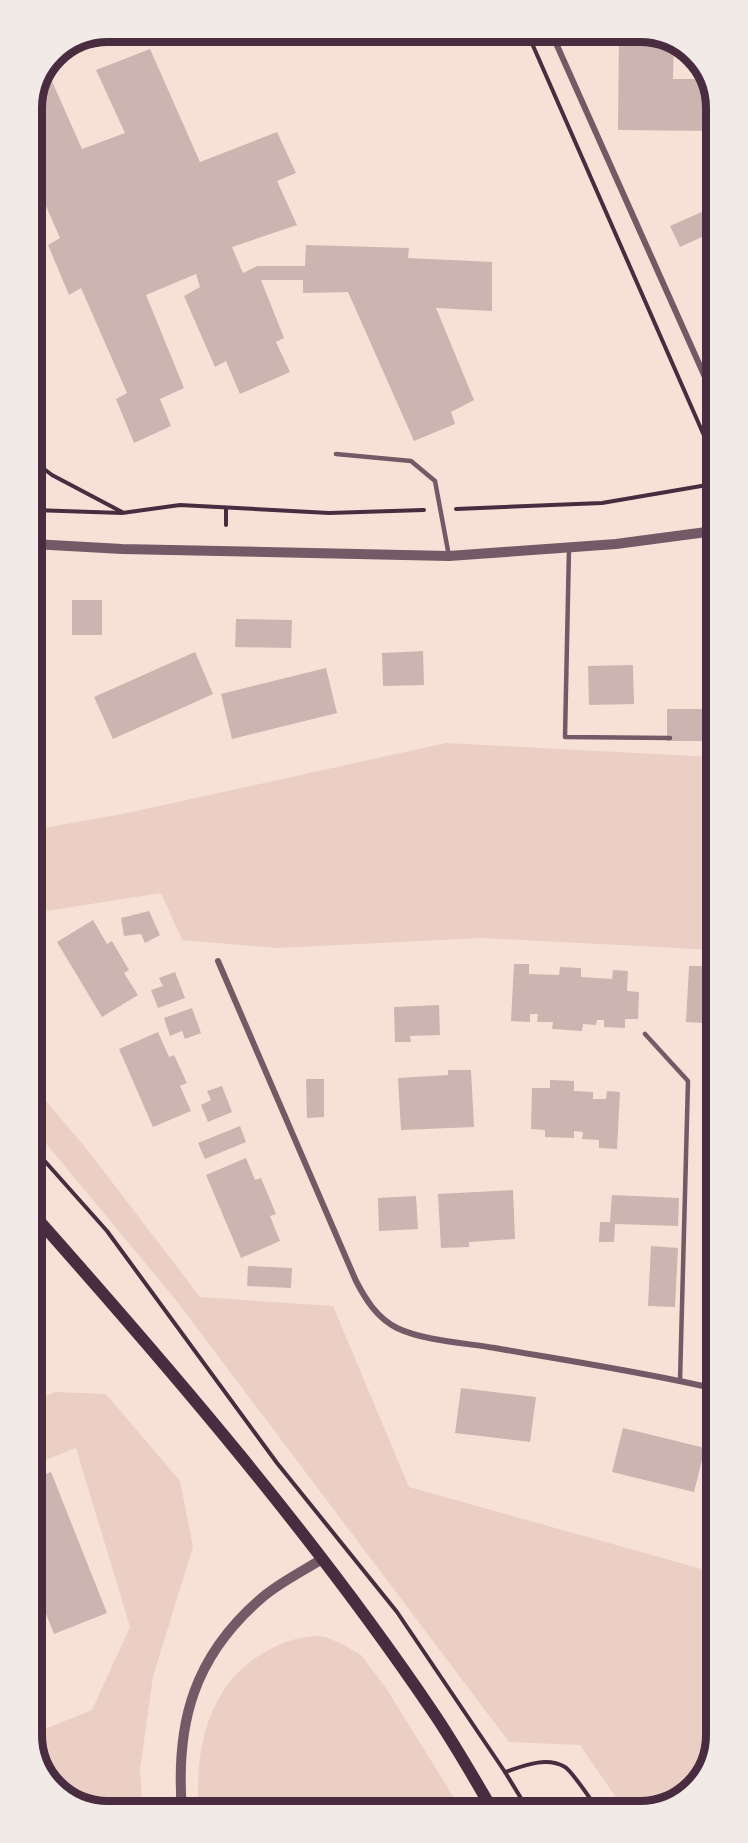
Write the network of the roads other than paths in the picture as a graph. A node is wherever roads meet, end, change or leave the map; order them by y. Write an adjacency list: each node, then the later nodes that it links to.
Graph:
1 (555, 42): 2 (street)
2 (706, 379)
3 (336, 454): 7 (lane)
4 (706, 532): 6 (street)
5 (42, 545): 7 (street)
6 (569, 548): 7 (street); 8 (lane)
7 (449, 556)
8 (670, 738)
9 (218, 961): 12 (street)
10 (645, 1034): 12 (lane)
11 (42, 1224): 14 (main road)
12 (680, 1381): 13 (street)
13 (706, 1387)
14 (322, 1559): 15 (street); 16 (main road)
15 (182, 1801)
16 (487, 1801)

